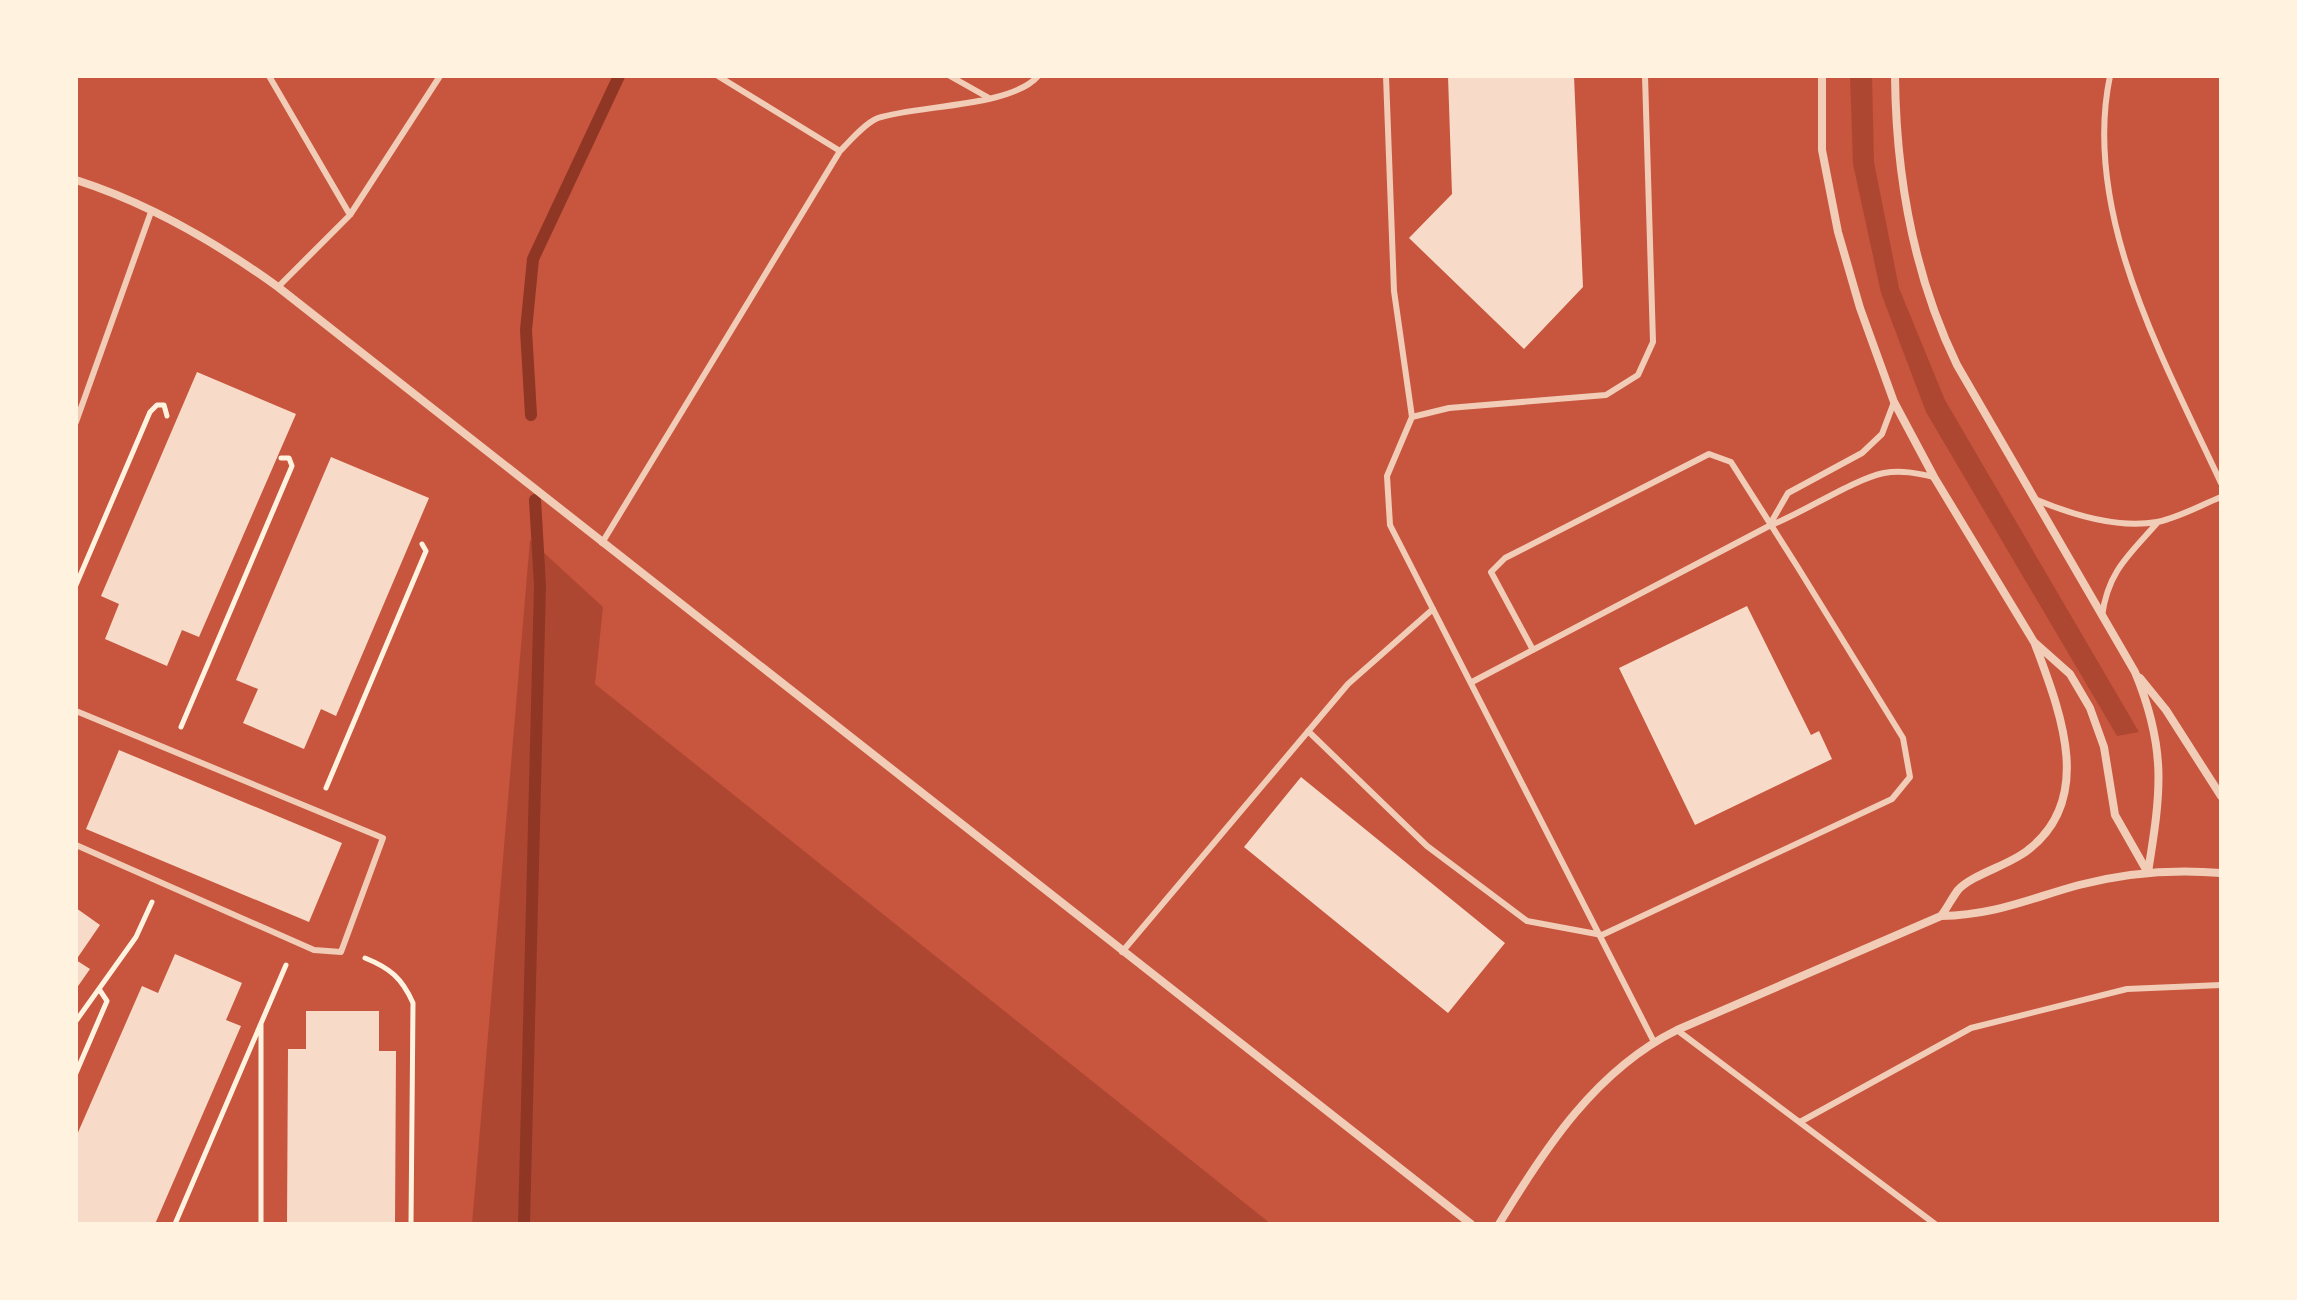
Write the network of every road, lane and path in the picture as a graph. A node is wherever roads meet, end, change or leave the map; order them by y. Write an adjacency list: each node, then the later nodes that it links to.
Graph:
1 (269, 76): 15 (lane)
2 (440, 76): 15 (lane)
3 (718, 76): 12 (lane)
4 (950, 76): 11 (lane)
5 (1038, 76): 11 (lane)
6 (1386, 76): 19 (lane)
7 (1645, 76): 19 (lane)
8 (1822, 76): 17 (street)
9 (1895, 76): 25 (street)
10 (2110, 76): 23 (lane)
11 (989, 98): 12 (lane)
12 (840, 151): 28 (lane)
13 (76, 180): 14 (street)
14 (151, 212): 16 (street); 20 (lane)
15 (350, 215): 16 (lane)
16 (278, 287): 28 (street)
17 (1894, 402): 22 (street); 27 (lane)
18 (167, 416): 30 (path)
19 (1412, 417): 31 (lane)
20 (76, 422)
21 (281, 458): 39 (path)
22 (1934, 477): 27 (lane); 33 (street)
23 (2221, 483)
24 (2221, 497): 26 (lane)
25 (2034, 499): 26 (lane); 32 (street)
26 (2158, 522): 32 (lane)
27 (1769, 526): 34 (lane); 34 (lane); 47 (lane)
28 (602, 543): 50 (street)
29 (422, 544): 41 (path)
30 (76, 585)
31 (1433, 609): 36 (lane); 38 (lane)
32 (2102, 616): 35 (street)
33 (2034, 642): 43 (street); 46 (street)
34 (1533, 650): 36 (lane)
35 (2135, 672): 40 (street); 43 (street)
36 (1472, 682): 47 (lane)
37 (76, 711): 39 (lane)
38 (1308, 731): 47 (lane); 50 (lane)
39 (171, 750): 41 (lane)
40 (2221, 796)
41 (317, 811): 49 (lane)
42 (76, 845): 45 (lane)
43 (2148, 873): 44 (street); 46 (street)
44 (2221, 873)
45 (161, 883): 48 (lane); 52 (path)
46 (1941, 916): 55 (street)
47 (1602, 935): 56 (lane)
48 (296, 942): 49 (lane); 54 (path)
49 (341, 952): 61 (path)
50 (1122, 952): 62 (street)
51 (2221, 985): 58 (lane)
52 (99, 989): 53 (path); 57 (path)
53 (76, 1021)
54 (260, 1023): 59 (path); 60 (path)
55 (1677, 1030): 56 (street); 58 (lane)
56 (1654, 1042): 63 (street)
57 (76, 1073)
58 (1800, 1122): 64 (lane)
59 (175, 1224)
60 (261, 1224)
61 (411, 1224)
62 (1471, 1224)
63 (1499, 1224)
64 (1935, 1224)

